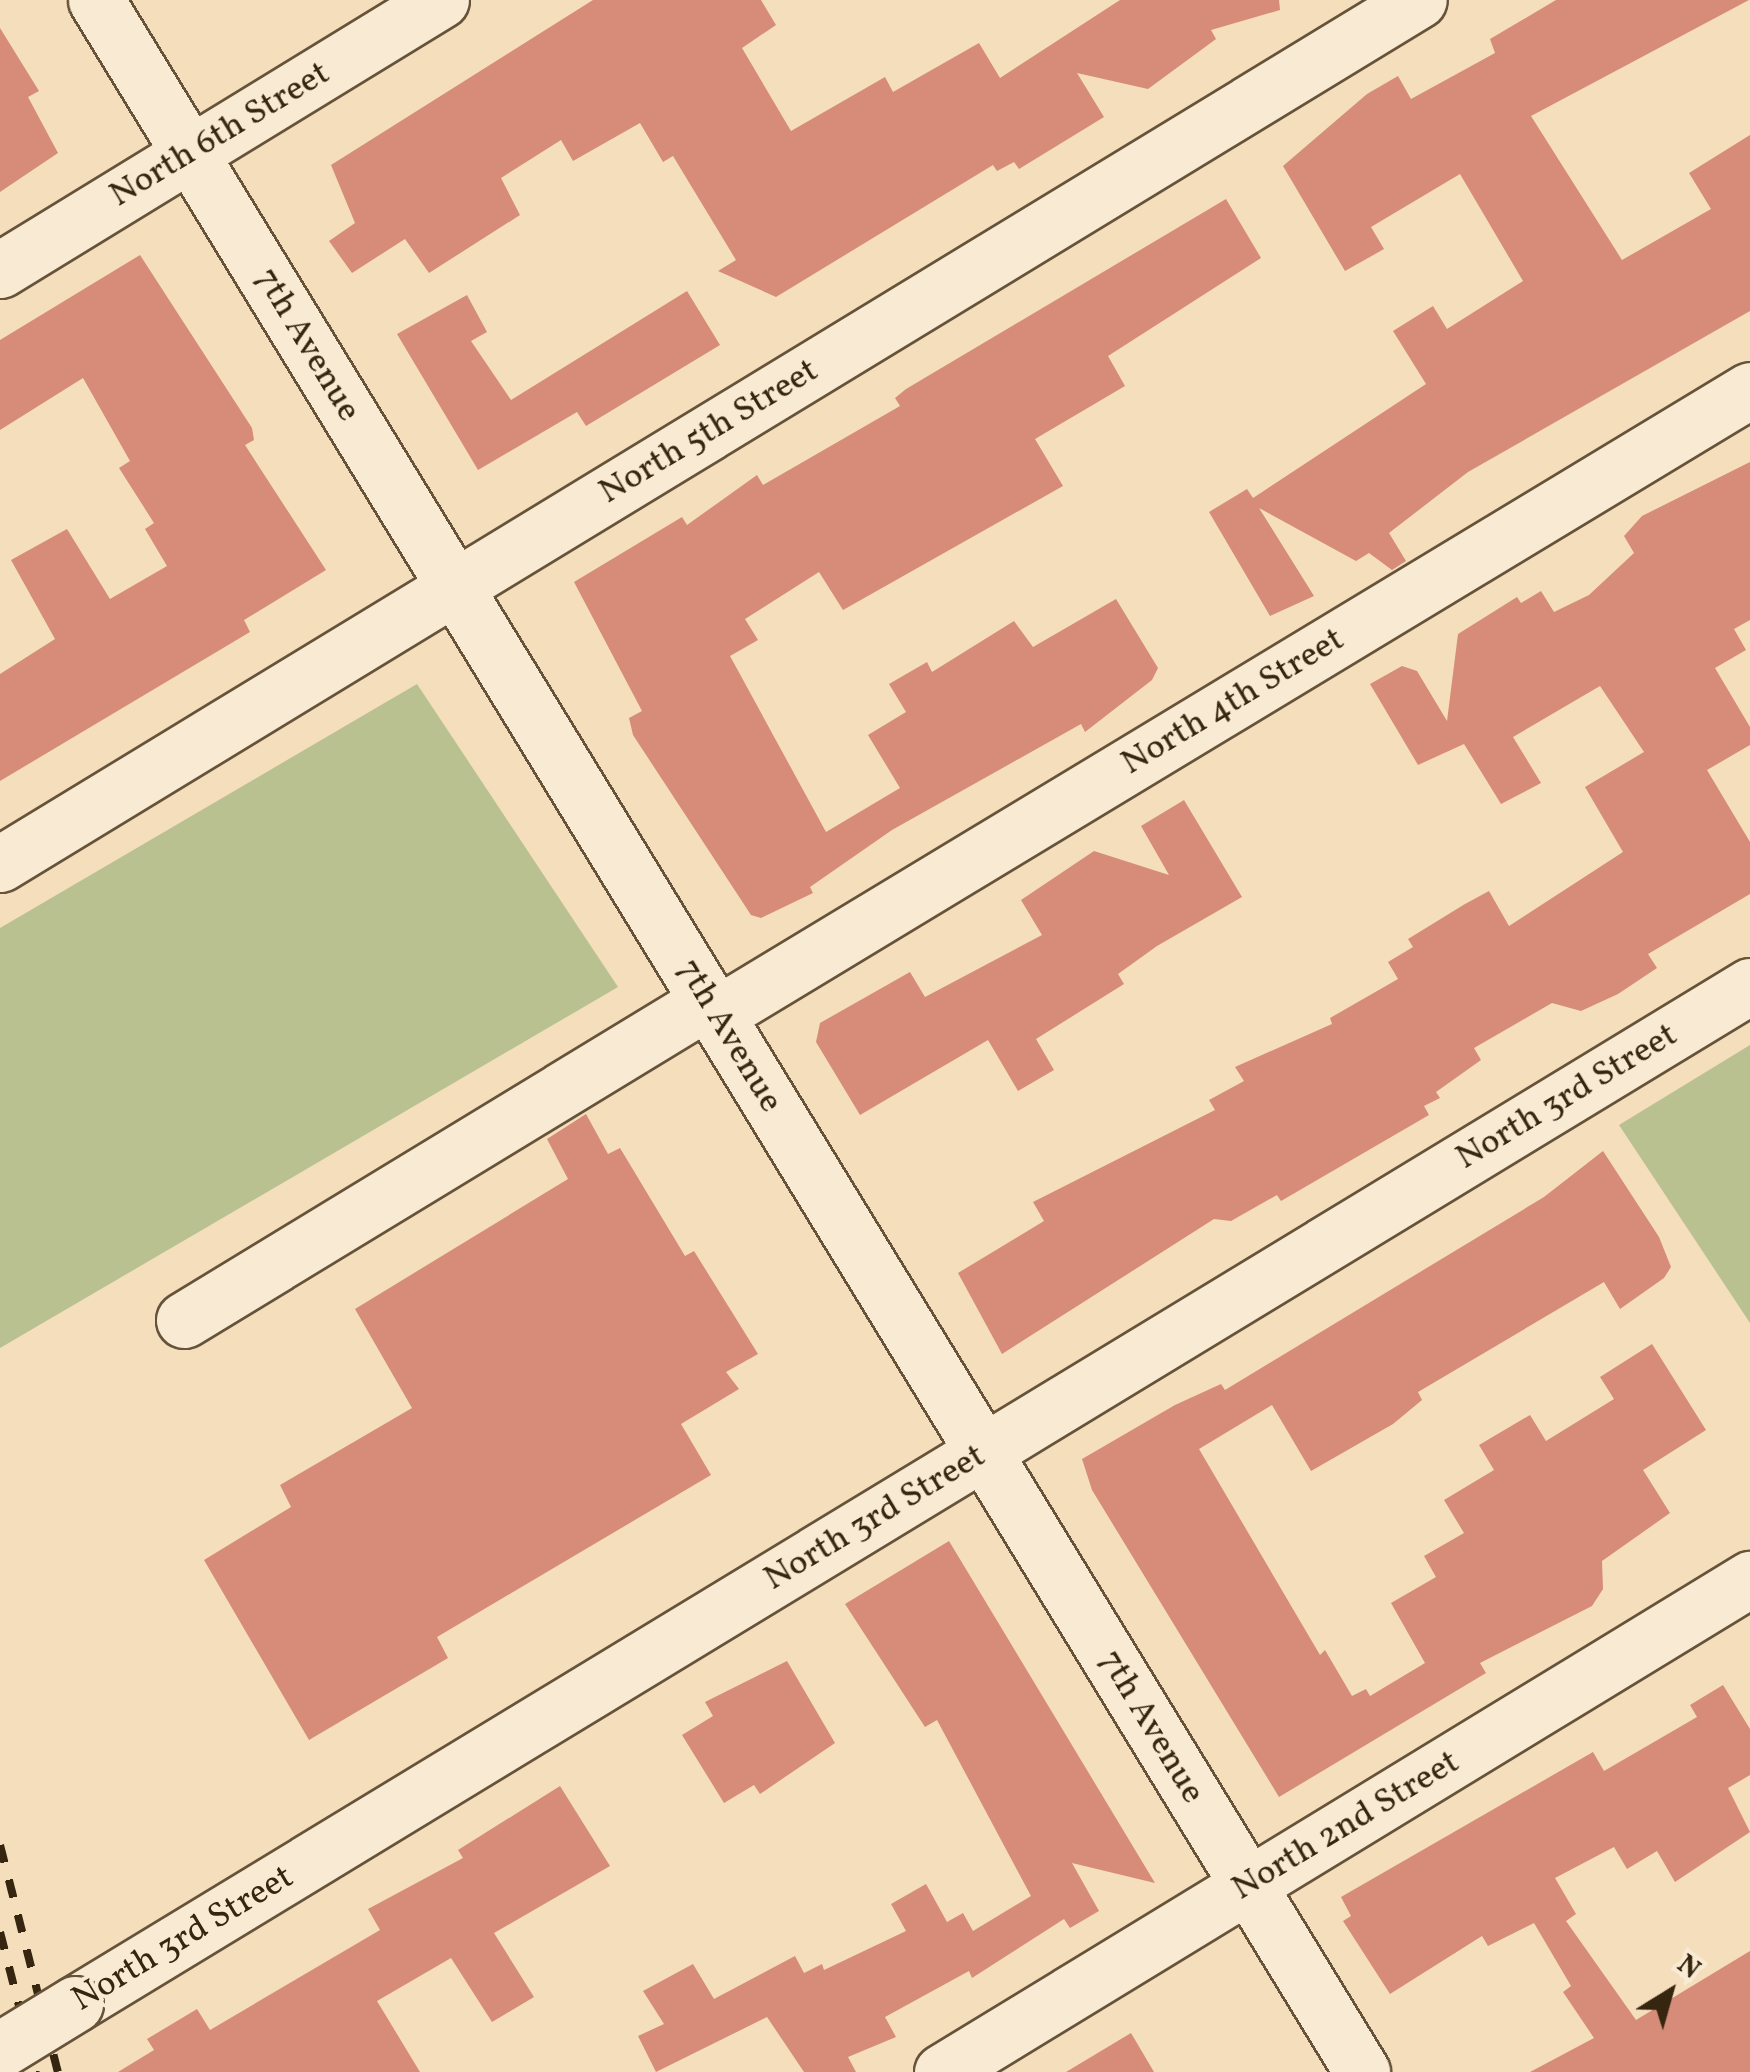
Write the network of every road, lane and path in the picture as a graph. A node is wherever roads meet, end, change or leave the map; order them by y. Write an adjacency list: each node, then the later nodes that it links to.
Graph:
1 (96, 0): 4 (street, 7th Avenue)
2 (440, 0): 4 (street, North 6th Street)
3 (1419, 0): 7 (street, North 5th Street)
4 (190, 153): 5 (street, North 6th Street); 7 (street, 7th Avenue)
5 (0, 270)
6 (1750, 390): 10 (street, North 4th Street)
7 (455, 587): 8 (street, North 5th Street); 10 (street, 7th Avenue)
8 (0, 864)
9 (1750, 986): 12 (street, North 3rd Street)
10 (712, 1008): 11 (street, North 4th Street); 12 (street, 7th Avenue)
11 (184, 1320)
12 (984, 1453): 14 (street, 7th Avenue); 15 (street, North 3rd Street, bridge)
13 (1750, 1580): 14 (street, North 2nd Street)
14 (1248, 1886): 16 (street, North 2nd Street); 17 (street, 7th Avenue)
15 (0, 2050)
16 (942, 2072)
17 (1362, 2072)

